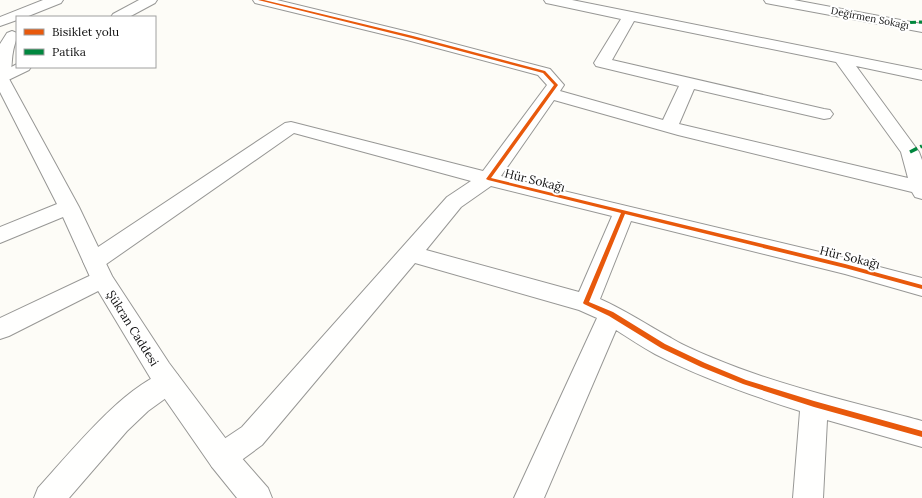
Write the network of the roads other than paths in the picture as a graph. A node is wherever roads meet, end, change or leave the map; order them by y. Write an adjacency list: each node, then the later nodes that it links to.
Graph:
1 (56, 0): 10 (street)
2 (68, 0): 7 (street)
3 (150, 0): 8 (street)
4 (260, 0): 18 (street)
5 (551, 0): 9 (street)
6 (771, 0): 11 (street, Değirmen Sokağı)
7 (40, 16)
8 (120, 16)
9 (630, 16): 13 (street); 17 (street)
10 (0, 22): 12 (street)
11 (922, 28)
12 (11, 33): 16 (street)
13 (842, 59): 15 (street); 22 (street)
14 (21, 68): 16 (street)
15 (922, 75)
16 (0, 78): 23 (street, Şükran Caddesi)
17 (688, 83): 19 (street); 20 (street)
18 (550, 93): 20 (street); 21 (street, Hür Sokağı)
19 (824, 114)
20 (669, 127): 22 (street)
21 (488, 179): 24 (street, Hür Sokağı); 26 (street); 27 (street)
22 (921, 189)
23 (69, 208): 25 (street); 27 (street, Şükran Caddesi)
24 (624, 212): 28 (street, Hür Sokağı); 29 (street)
25 (0, 235)
26 (410, 254): 29 (street); 35 (street)
27 (98, 270): 31 (street); 32 (street, Şükran Caddesi)
28 (922, 287)
29 (586, 303): 30 (street)
30 (611, 314): 33 (street); 38 (street)
31 (0, 329)
32 (168, 382): 35 (street, Şükran Caddesi); 36 (street)
33 (814, 404): 34 (street); 39 (street)
34 (922, 434)
35 (222, 457): 37 (street, Şükran Caddesi)
36 (49, 498)
37 (257, 498)
38 (529, 498)
39 (808, 498)

